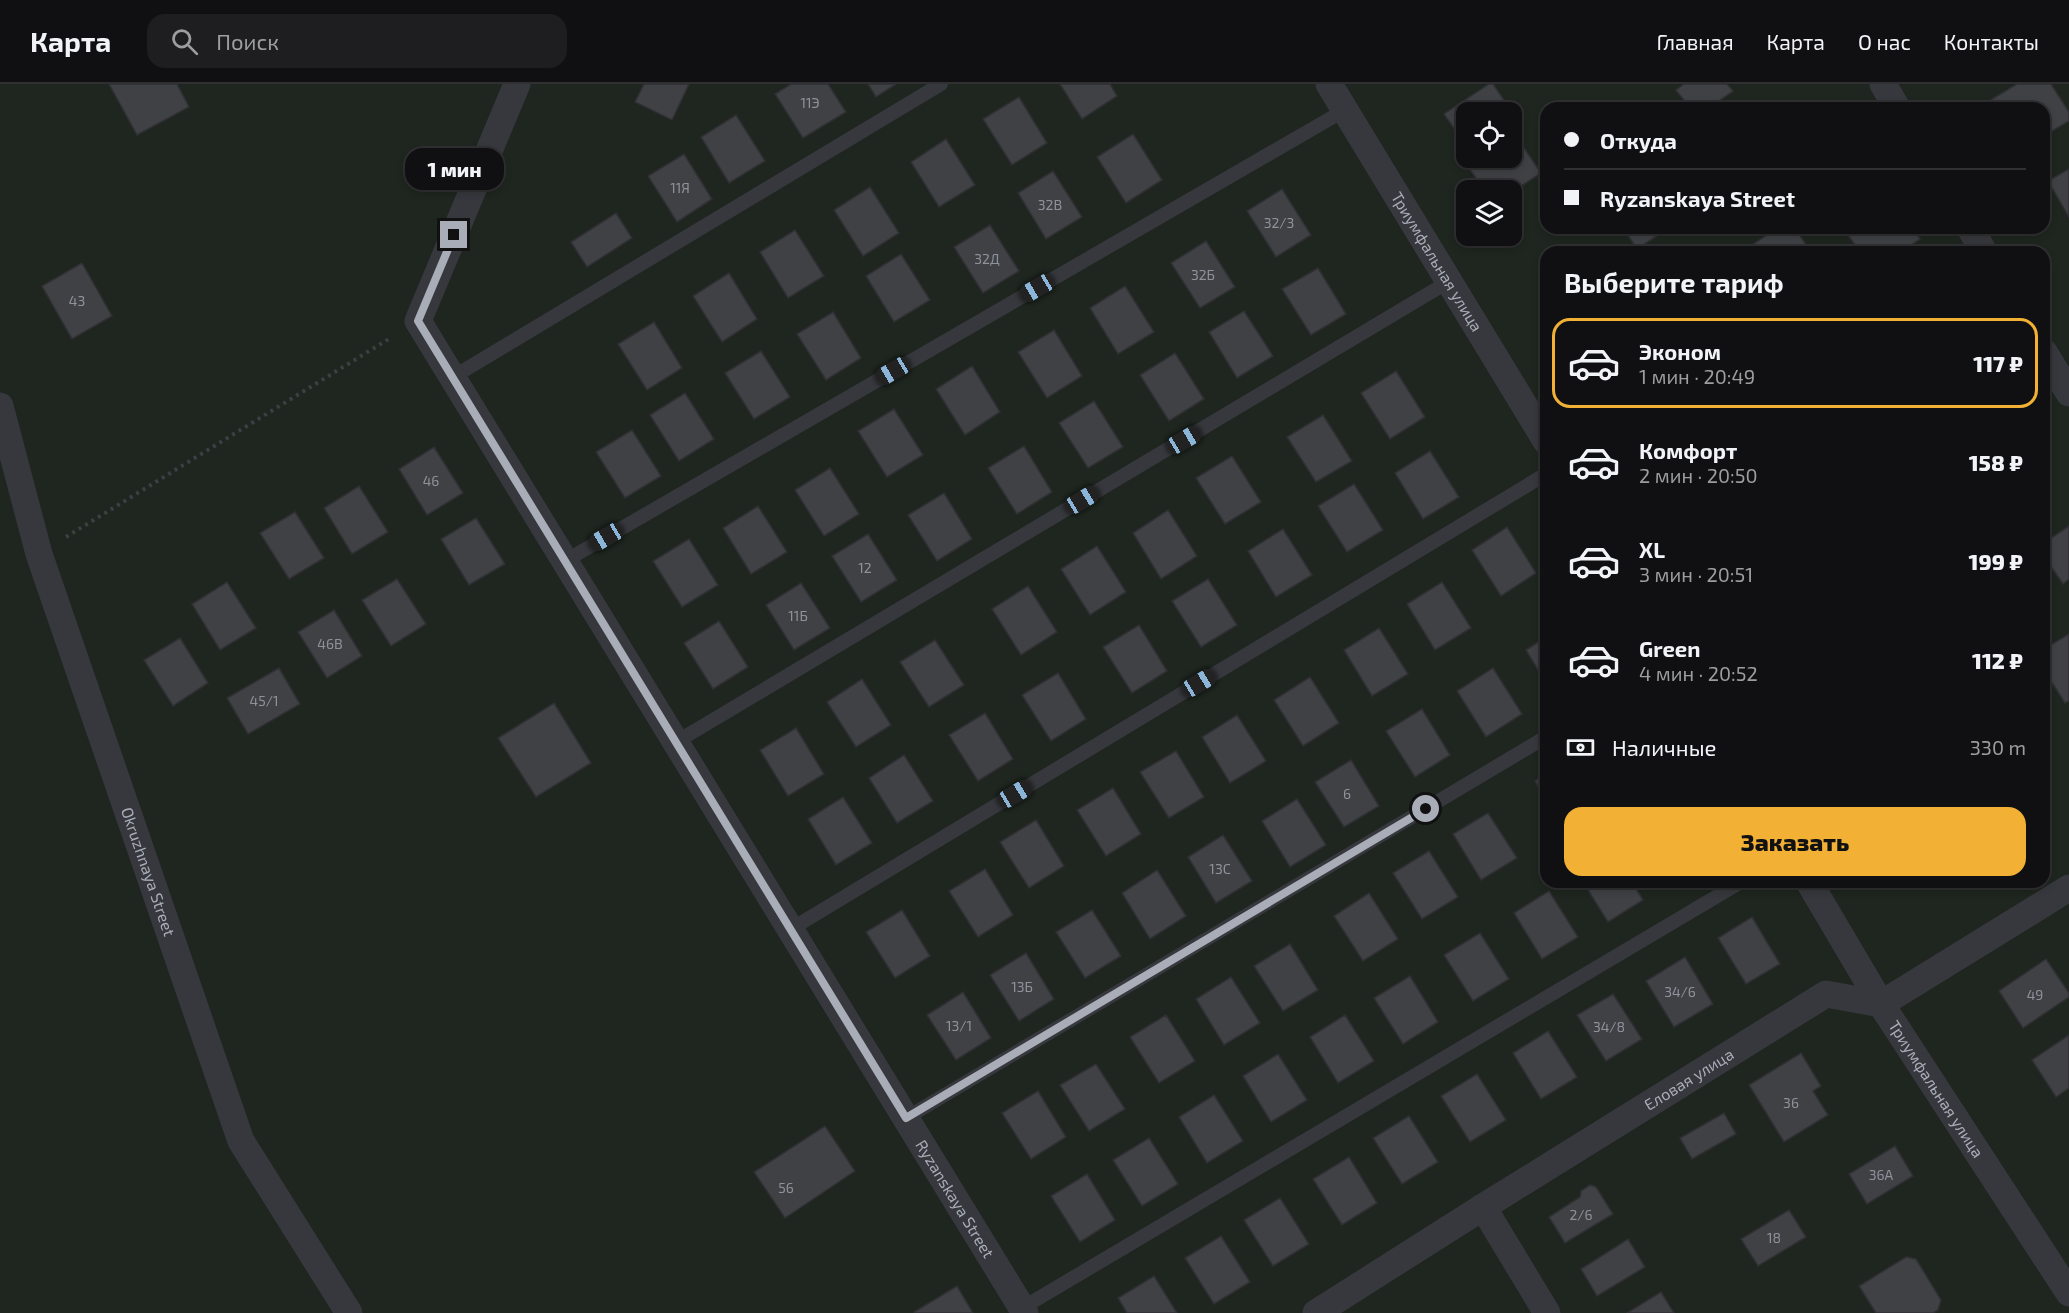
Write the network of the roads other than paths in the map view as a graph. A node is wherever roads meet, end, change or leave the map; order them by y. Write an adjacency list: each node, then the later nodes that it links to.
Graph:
1 (517, 84): 9 (street, Ryzanskaya Street)
2 (941, 84): 9 (lane)
3 (1329, 84): 6 (street, Триумфальная улица)
4 (1883, 84): 5 (street)
5 (1894, 102)
6 (1345, 110): 7 (street, Триумфальная улица); 14 (lane)
7 (1448, 282): 12 (street, Триумфальная улица); 16 (lane)
8 (2050, 362): 10 (street)
9 (453, 377): 14 (street, Ryzanskaya Street)
10 (2069, 393)
11 (0, 406): 26 (street, Okruzhnaya Street)
12 (1540, 431)
13 (1540, 478): 20 (lane)
14 (565, 561): 16 (street, Ryzanskaya Street)
15 (1540, 741): 22 (lane)
16 (676, 742): 20 (street, Ryzanskaya Street)
17 (1731, 888): 25 (lane)
18 (1813, 888): 21 (street, Триумфальная улица)
19 (2069, 888): 21 (street)
20 (791, 929): 22 (street, Ryzanskaya Street)
21 (1881, 1004): 23 (street, Еловая улица); 24 (street, Триумфальная улица)
22 (906, 1118): 25 (street, Ryzanskaya Street)
23 (1483, 1207): 27 (street, Еловая улица); 28 (street)
24 (2069, 1293)
25 (1024, 1310)
26 (349, 1313)
27 (1316, 1313)
28 (1547, 1313)

